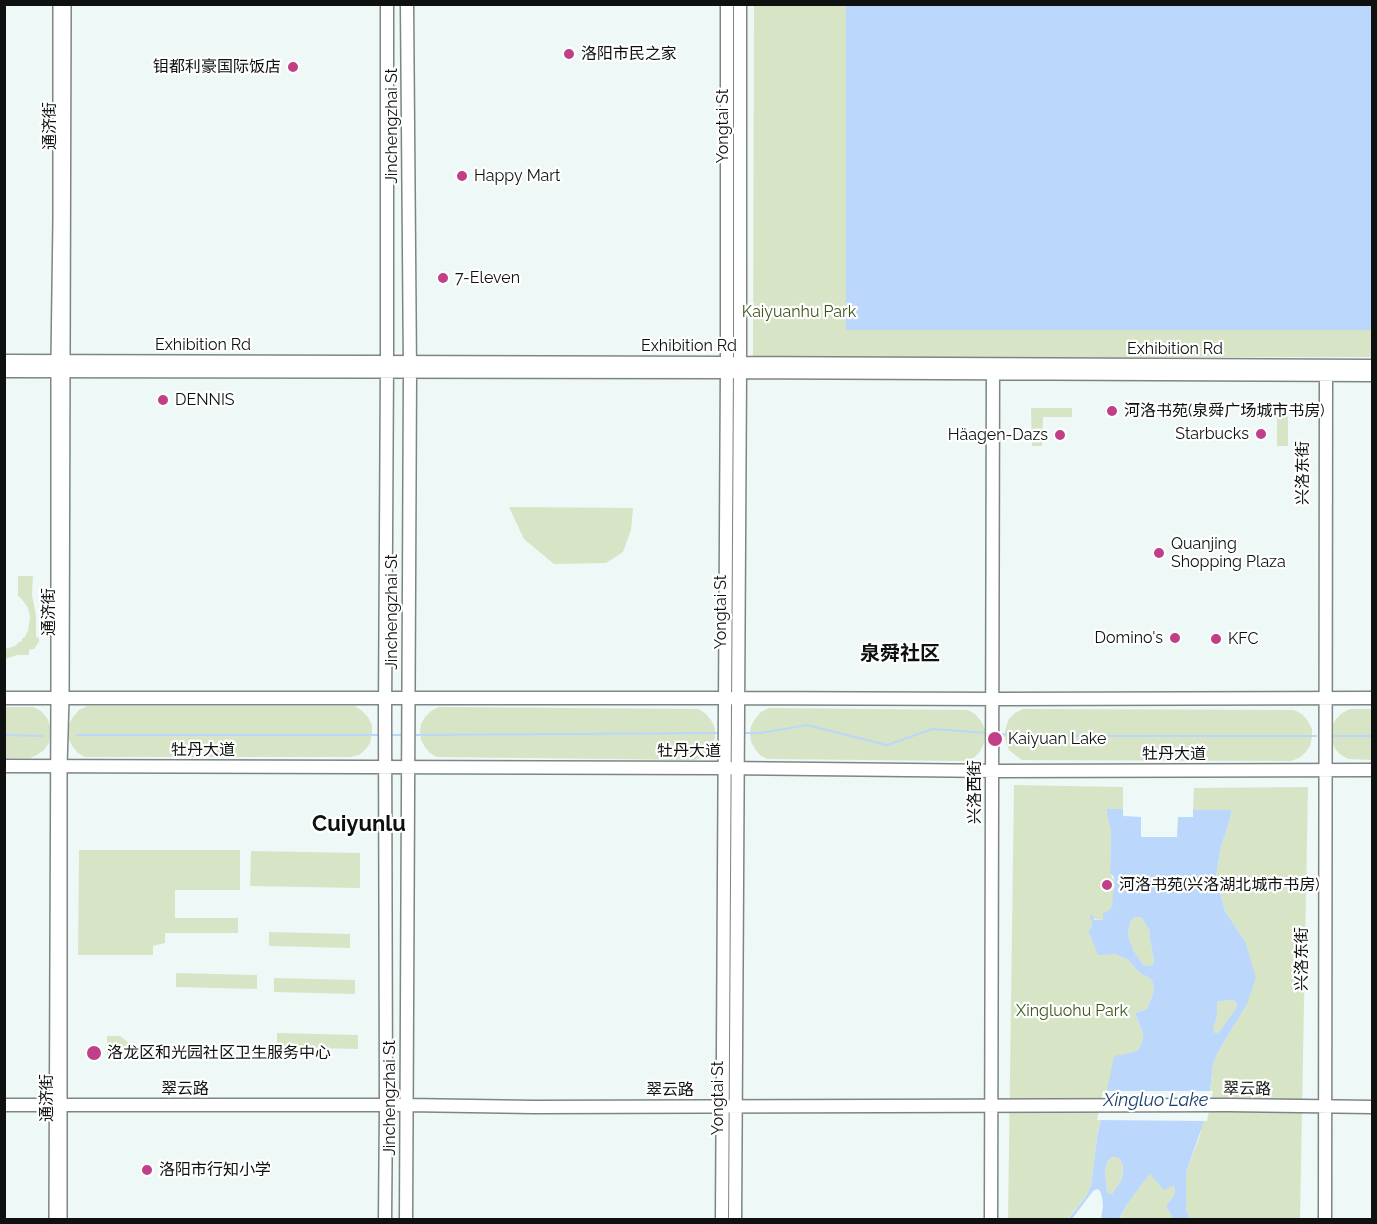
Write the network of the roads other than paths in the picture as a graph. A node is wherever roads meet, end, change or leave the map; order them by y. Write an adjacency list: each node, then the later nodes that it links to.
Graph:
1 (58, 4): 8 (street, 通济街)
2 (66, 4): 8 (street, 通济街)
3 (387, 4): 10 (main road, Jinchengzhai St)
4 (408, 4): 11 (main road, Jinchengzhai St)
5 (727, 4): 12 (main road, Yongtai St)
6 (740, 4): 12 (main road, Yongtai St)
7 (4, 361): 8 (main road, Exhibition Rd)
8 (60, 366): 10 (main road, Exhibition Rd); 14 (main road, Exhibition Rd); 18 (street, 通济街)
9 (1372, 366): 15 (main road, Exhibition Rd)
10 (387, 367): 11 (main road, Exhibition Rd); 19 (main road, Jinchengzhai St)
11 (410, 367): 12 (main road, Exhibition Rd); 20 (main road, Jinchengzhai St)
12 (734, 367): 13 (main road, Exhibition Rd); 21 (main road, Yongtai St)
13 (996, 369): 15 (main road, Exhibition Rd); 24 (main road, 兴洛西街)
14 (4, 371)
15 (1322, 372): 16 (main road, Exhibition Rd); 22 (main road, 兴洛东街)
16 (1372, 375)
17 (4, 698): 18 (main road)
18 (60, 698): 19 (main road); 29 (street, 通济街)
19 (385, 698): 20 (main road); 26 (main road, Jinchengzhai St)
20 (408, 698): 21 (main road); 27 (main road, Jinchengzhai St)
21 (731, 698): 24 (main road); 25 (main road, Yongtai St)
22 (1322, 698): 23 (main road); 24 (main road); 31 (main road, 兴洛东街)
23 (1372, 698)
24 (996, 699): 33 (main road, 兴洛西街)
25 (731, 713): 30 (main road, Yongtai St); 30 (main road, Yongtai St)
26 (385, 761): 27 (main road, 牡丹大道); 29 (main road, 牡丹大道); 37 (main road, Jinchengzhai St)
27 (407, 761): 30 (main road, 牡丹大道); 38 (main road, Jinchengzhai St)
28 (4, 766): 29 (main road, 牡丹大道)
29 (59, 766): 36 (street, 通济街)
30 (730, 768): 33 (main road, 牡丹大道); 39 (main road, Yongtai St)
31 (1322, 770): 32 (main road, 牡丹大道); 33 (main road, 牡丹大道); 41 (main road, 兴洛东街)
32 (1372, 770)
33 (995, 771): 40 (main road, 兴洛西街)
34 (4, 1105): 36 (main road, 翠云路)
35 (1372, 1107): 41 (main road, 翠云路)
36 (58, 1108): 37 (main road, 翠云路); 42 (main road, 翠云路); 44 (street, 通济街); 45 (street, 通济街)
37 (386, 1109): 38 (main road, 翠云路); 46 (main road, Jinchengzhai St)
38 (407, 1109): 39 (main road, 翠云路); 47 (main road, Jinchengzhai St)
39 (729, 1110): 40 (main road, 翠云路); 48 (main road, Yongtai St); 49 (main road, Yongtai St)
40 (995, 1110): 41 (main road, 翠云路); 50 (main road, 兴洛西街); 51 (main road, 兴洛西街)
41 (1322, 1110): 43 (main road, 翠云路); 52 (main road, 兴洛东街); 53 (main road, 兴洛东街)
42 (4, 1112)
43 (1372, 1114)
44 (54, 1220)
45 (62, 1220)
46 (385, 1220)
47 (406, 1220)
48 (722, 1220)
49 (735, 1220)
50 (991, 1220)
51 (997, 1220)
52 (1318, 1220)
53 (1324, 1220)

